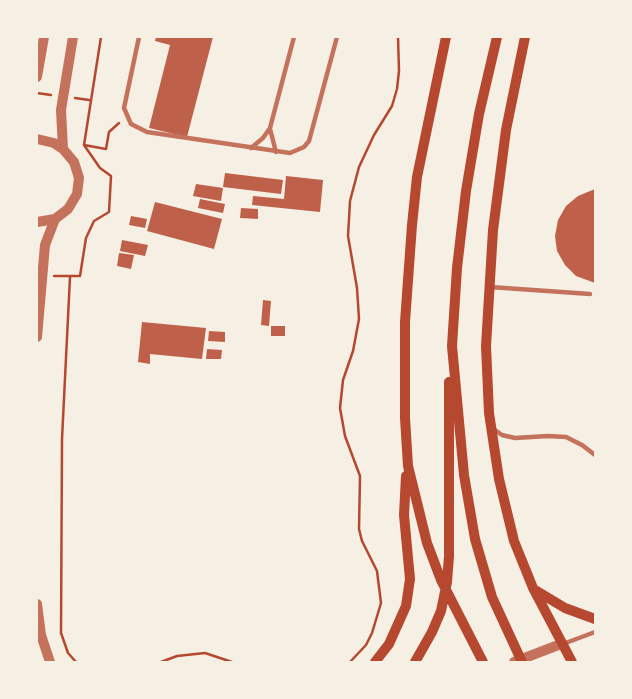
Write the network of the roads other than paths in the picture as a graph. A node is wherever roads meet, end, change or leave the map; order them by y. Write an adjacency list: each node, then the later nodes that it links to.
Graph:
1 (44, 37): 9 (street)
2 (73, 37): 13 (street)
3 (139, 37): 12 (lane)
4 (294, 37): 10 (lane)
5 (337, 37): 14 (lane)
6 (446, 37): 23 (main road)
7 (497, 37): 20 (main road)
8 (526, 37): 17 (main road)
9 (37, 77)
10 (270, 128): 12 (lane); 14 (lane)
11 (37, 139): 13 (street)
12 (251, 148): 14 (lane)
13 (64, 149): 15 (street)
14 (276, 152)
15 (55, 219): 16 (street); 19 (street)
16 (37, 222)
17 (489, 287): 18 (lane); 21 (main road)
18 (590, 294)
19 (37, 337)
20 (453, 346): 33 (main road); 36 (main road)
21 (491, 427): 22 (lane); 24 (main road)
22 (595, 456)
23 (408, 466): 32 (main road); 34 (main road)
24 (533, 588): 27 (main road); 30 (main road)
25 (37, 604): 26 (street)
26 (37, 614): 28 (street); 31 (street)
27 (595, 619)
28 (37, 620)
29 (595, 632): 30 (lane)
30 (561, 644): 35 (street); 37 (main road)
31 (50, 662)
32 (375, 662)
33 (415, 662)
34 (483, 662)
35 (514, 662)
36 (523, 662)
37 (572, 662)

